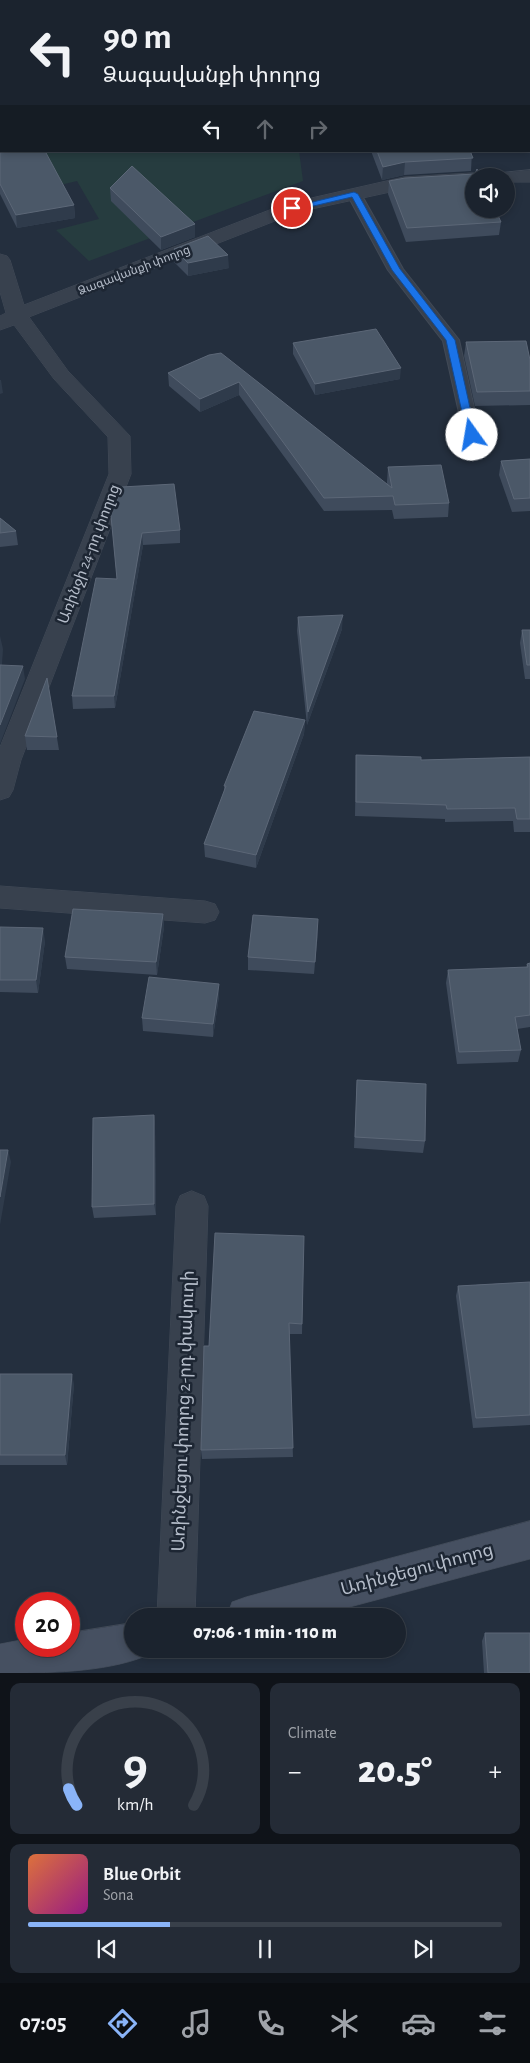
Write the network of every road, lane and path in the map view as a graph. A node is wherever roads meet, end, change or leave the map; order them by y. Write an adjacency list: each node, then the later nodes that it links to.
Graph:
1 (530, 176): 2 (street)
2 (515, 177)
3 (465, 180): 4 (street, Ձագավանքի փողոց)
4 (354, 194): 6 (street, Ձագավանքի փողոց); 7 (lane)
5 (0, 260): 6 (street, Առինջի 24-րդ փողոց)
6 (8, 319): 8 (street, Առինջի 24-րդ փողոց)
7 (472, 435)
8 (0, 790)
9 (0, 897): 10 (street)
10 (205, 912)
11 (192, 1206): 13 (street, Առինջեցու փողոց 2-րդ փակուղի)
12 (530, 1540): 14 (street, Առինջեցու փողոց)
13 (176, 1608)
14 (276, 1608)
15 (124, 1643): 16 (street)
16 (0, 1663)

